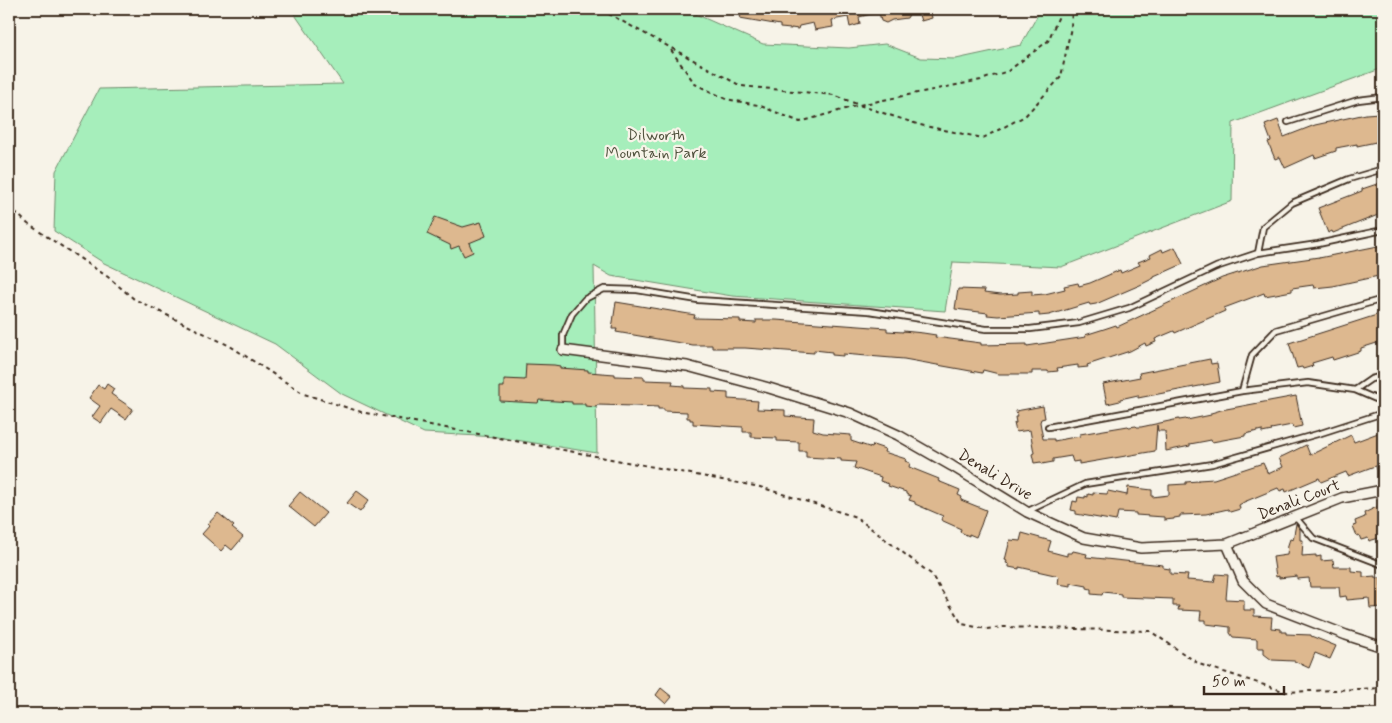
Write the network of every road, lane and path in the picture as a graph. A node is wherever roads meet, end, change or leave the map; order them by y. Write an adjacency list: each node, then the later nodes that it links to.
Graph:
1 (602, 9): 4 (path)
2 (1062, 9): 6 (path)
3 (1072, 9): 6 (path)
4 (670, 48): 6 (path); 6 (path)
5 (1383, 97): 7 (lane)
6 (859, 105)
7 (1288, 122)
8 (1383, 169): 11 (lane)
9 (9, 206): 26 (path)
10 (1383, 230): 11 (lane)
11 (1258, 253): 13 (lane)
12 (1383, 299): 16 (lane)
13 (563, 350): 21 (street, Denali Drive)
14 (1383, 376): 15 (lane)
15 (1355, 390): 16 (lane); 17 (lane)
16 (1242, 391): 19 (lane)
17 (1383, 402)
18 (1383, 413): 21 (lane)
19 (1048, 427)
20 (1383, 490): 22 (street, Denali Court)
21 (1027, 512): 23 (street, Denali Drive)
22 (1296, 518): 23 (street, Denali Court); 24 (lane)
23 (1227, 544): 25 (street)
24 (1383, 565)
25 (1383, 647)
26 (1383, 688)

